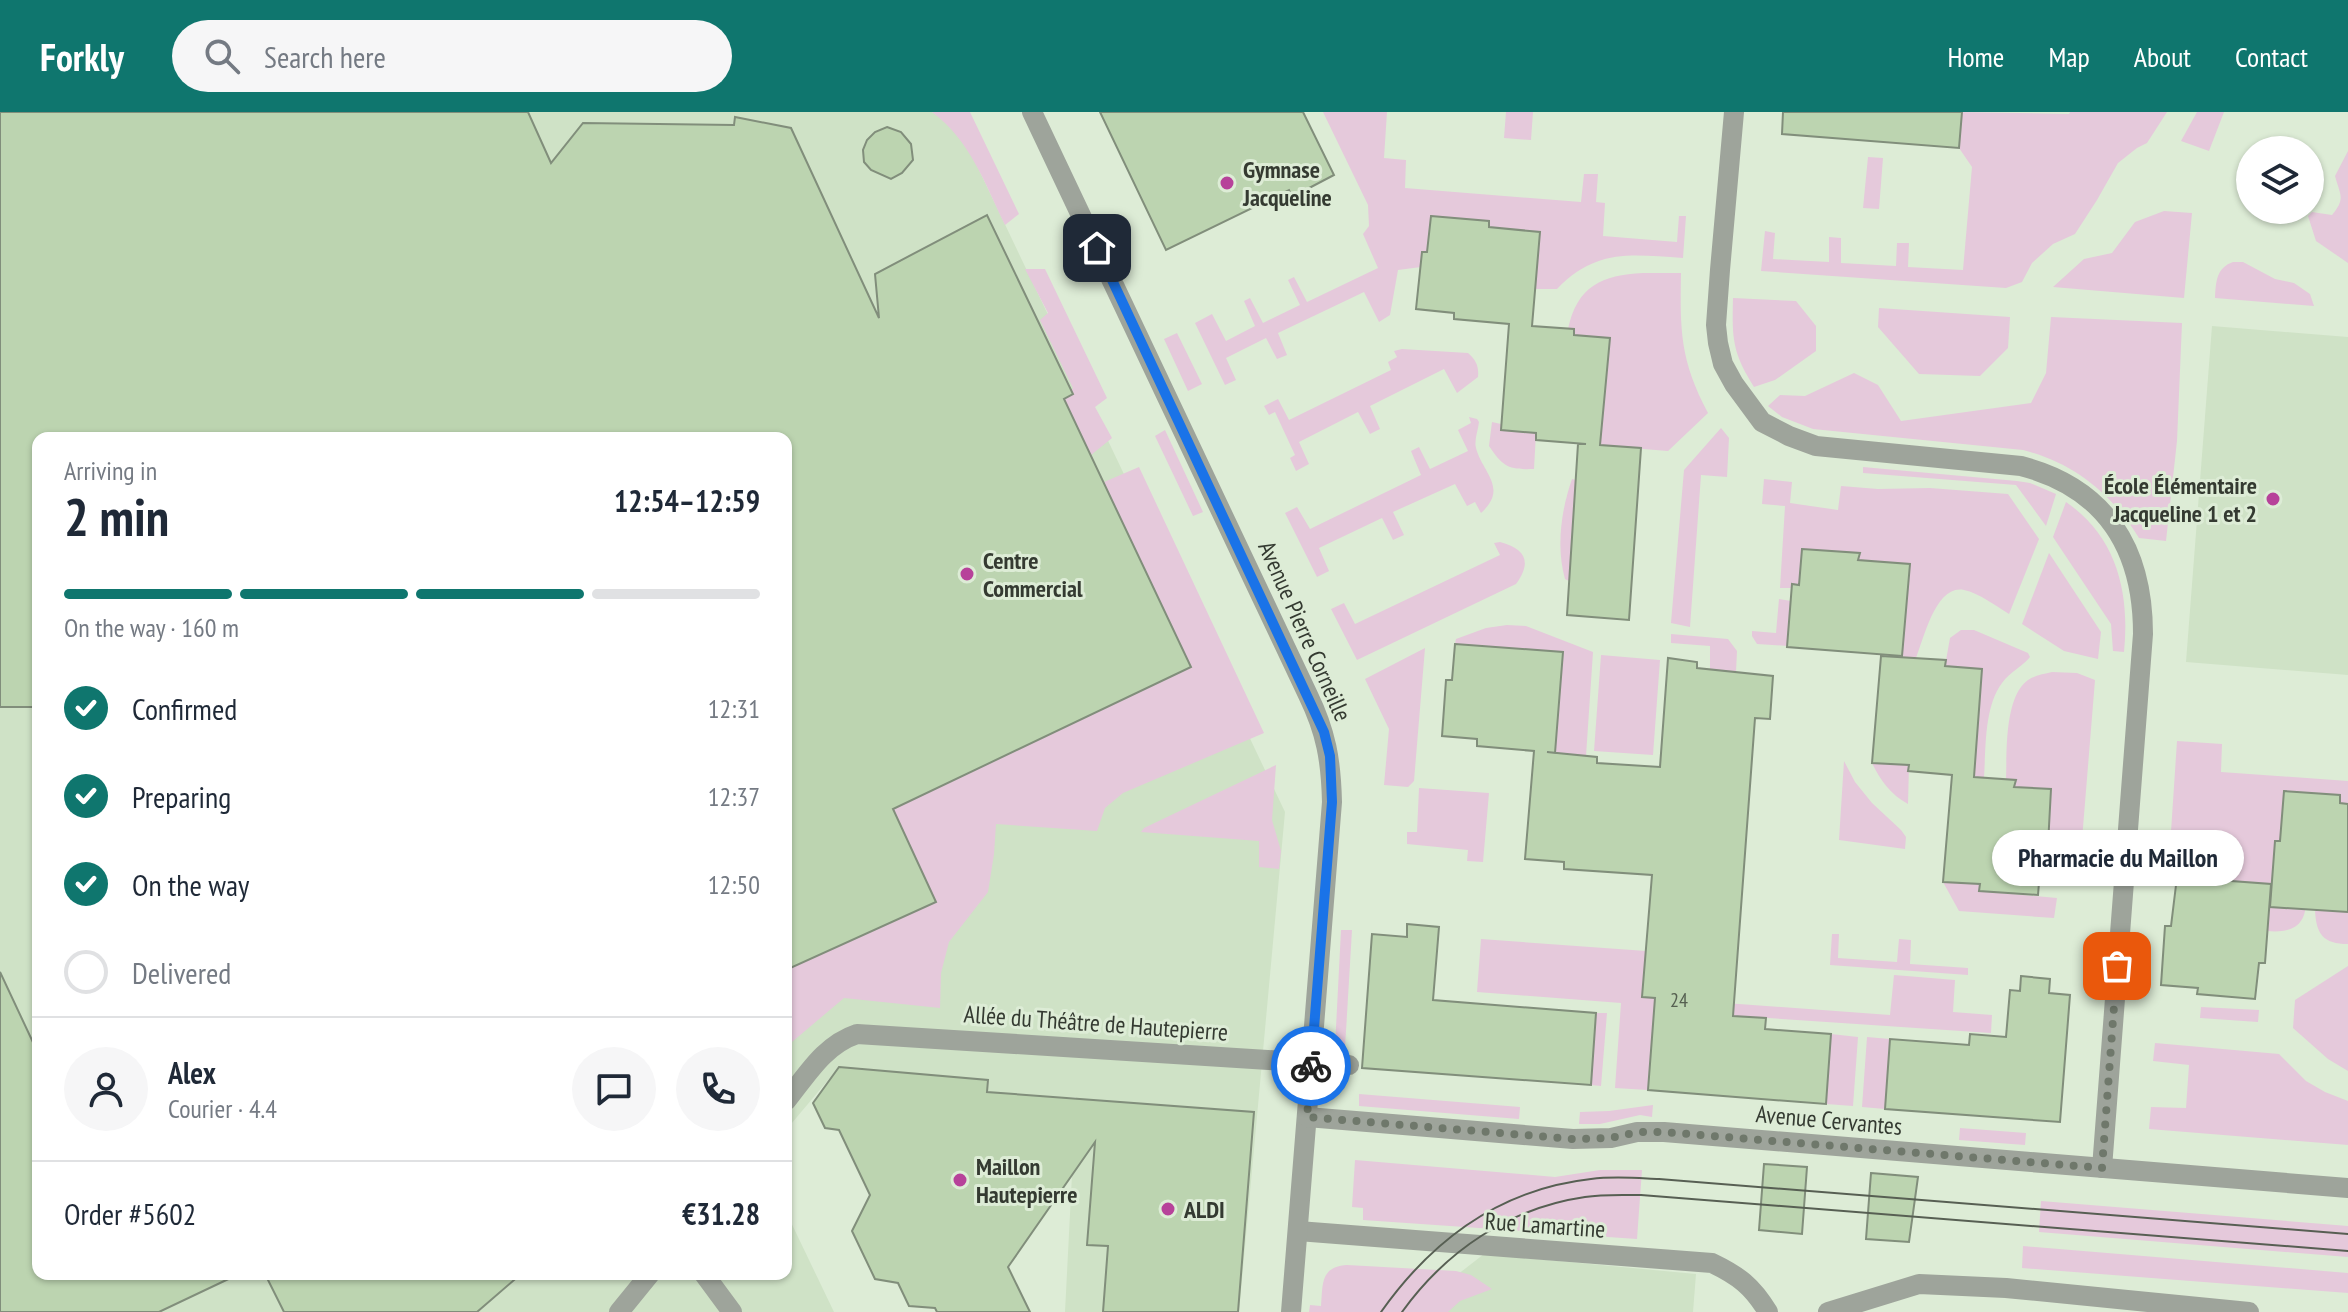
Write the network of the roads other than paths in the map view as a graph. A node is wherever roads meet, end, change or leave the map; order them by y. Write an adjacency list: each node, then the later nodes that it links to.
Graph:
1 (1032, 112): 3 (street, Avenue Pierre Corneille)
2 (1734, 112): 7 (street)
3 (1311, 1062): 4 (street, Allée du Théâtre de Hautepierre); 5 (street, Allée du Théâtre de Hautepierre); 6 (street, Avenue Pierre Corneille)
4 (1349, 1065)
5 (792, 1093)
6 (1307, 1117): 7 (street, Avenue Cervantes); 9 (street, Avenue Pierre Corneille)
7 (2102, 1168): 8 (street, Avenue Cervantes)
8 (2348, 1188)
9 (1298, 1231): 14 (street, Avenue Pierre Corneille); 15 (street, Rue Lamartine)
10 (645, 1280): 12 (street)
11 (708, 1280): 13 (street)
12 (619, 1312)
13 (732, 1312)
14 (1291, 1312)
15 (1768, 1312)
16 (1828, 1312): 17 (street)
17 (2249, 1312)

